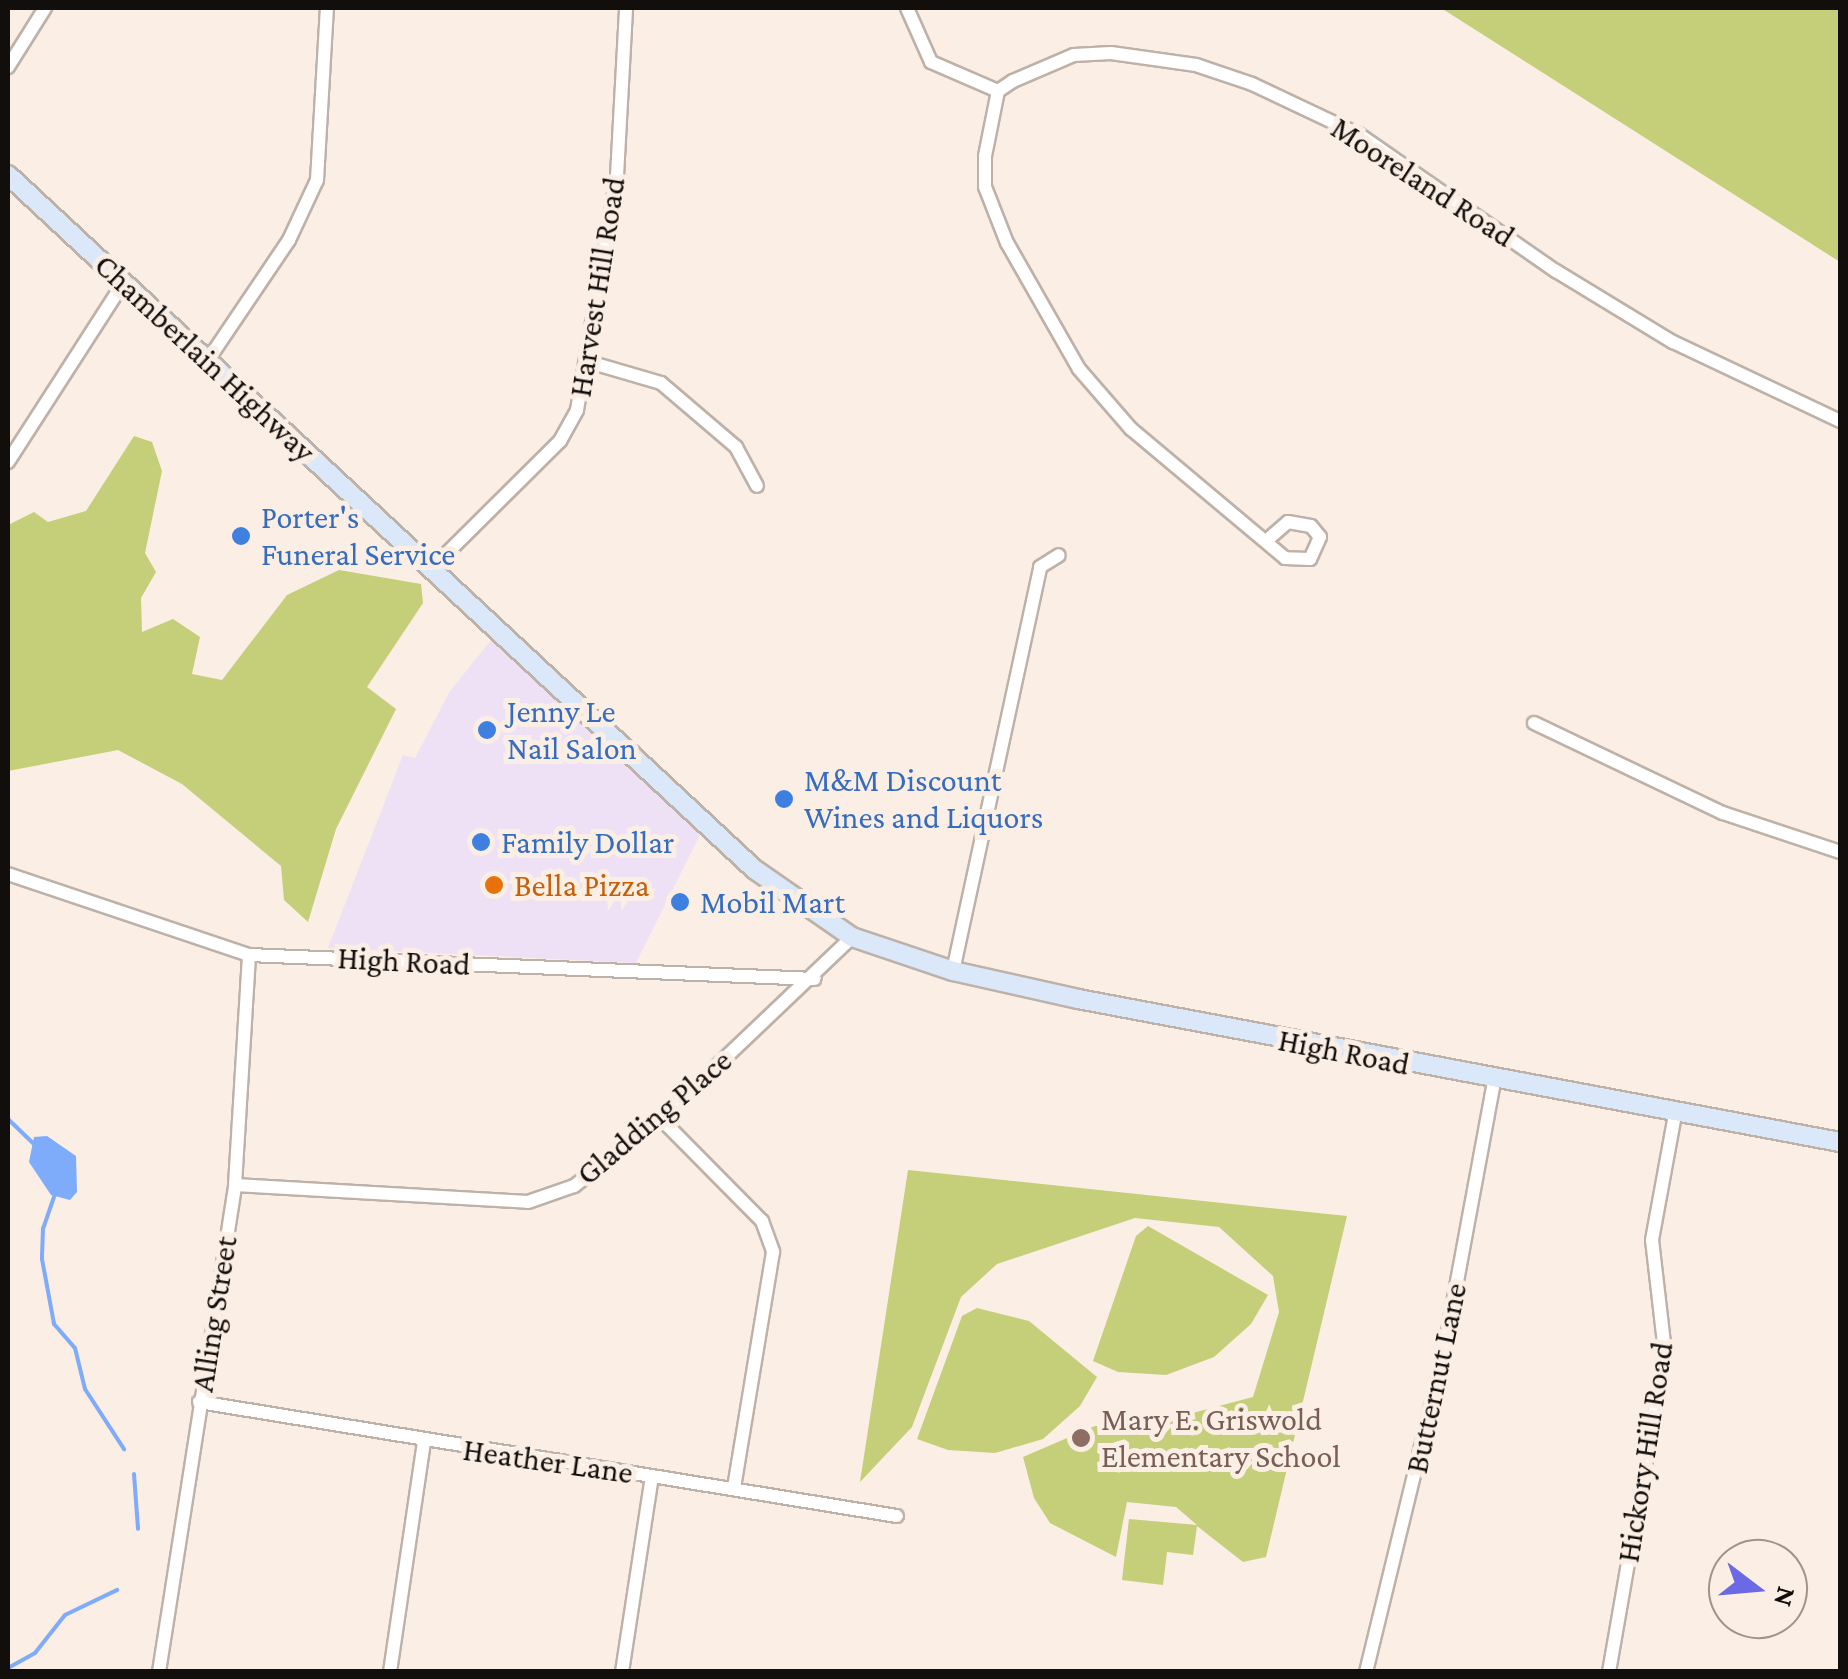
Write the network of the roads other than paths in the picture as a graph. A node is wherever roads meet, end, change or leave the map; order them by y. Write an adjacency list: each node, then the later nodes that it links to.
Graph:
1 (45, 8): 5 (street)
2 (327, 8): 9 (street)
3 (626, 8): 10 (street, Harvest Hill Road)
4 (908, 8): 6 (street)
5 (8, 67)
6 (998, 91): 11 (street, Mooreland Road); 14 (street)
7 (8, 175): 8 (main road, Chamberlain Highway)
8 (124, 282): 9 (main road, Chamberlain Highway); 12 (street)
9 (208, 360): 16 (main road, Chamberlain Highway)
10 (589, 362): 13 (street); 16 (street, Harvest Hill Road)
11 (1840, 420)
12 (8, 462)
13 (757, 486)
14 (1266, 541)
15 (1059, 555): 22 (street)
16 (431, 569): 20 (main road, Chamberlain Highway)
17 (1534, 723): 18 (street)
18 (1840, 850)
19 (8, 874): 21 (street, High Road)
20 (852, 937): 22 (main road, High Road); 23 (street, Gladding Place)
21 (250, 955): 23 (street, High Road); 28 (street, Alling Street)
22 (953, 970): 24 (main road, High Road)
23 (814, 979): 26 (street, Gladding Place)
24 (1494, 1082): 25 (main road, High Road); 37 (street, Butternut Lane)
25 (1674, 1115): 27 (main road, High Road); 38 (street, Hickory Hill Road)
26 (661, 1119): 28 (street, Gladding Place); 32 (street)
27 (1840, 1142)
28 (235, 1185): 29 (street, Alling Street)
29 (199, 1402): 30 (street, Heather Lane); 34 (street, Alling Street)
30 (424, 1443): 31 (street, Heather Lane); 35 (street)
31 (652, 1476): 32 (street, Heather Lane); 36 (street)
32 (734, 1488): 33 (street, Heather Lane)
33 (897, 1516)
34 (159, 1672)
35 (390, 1672)
36 (622, 1672)
37 (1366, 1672)
38 (1609, 1672)

